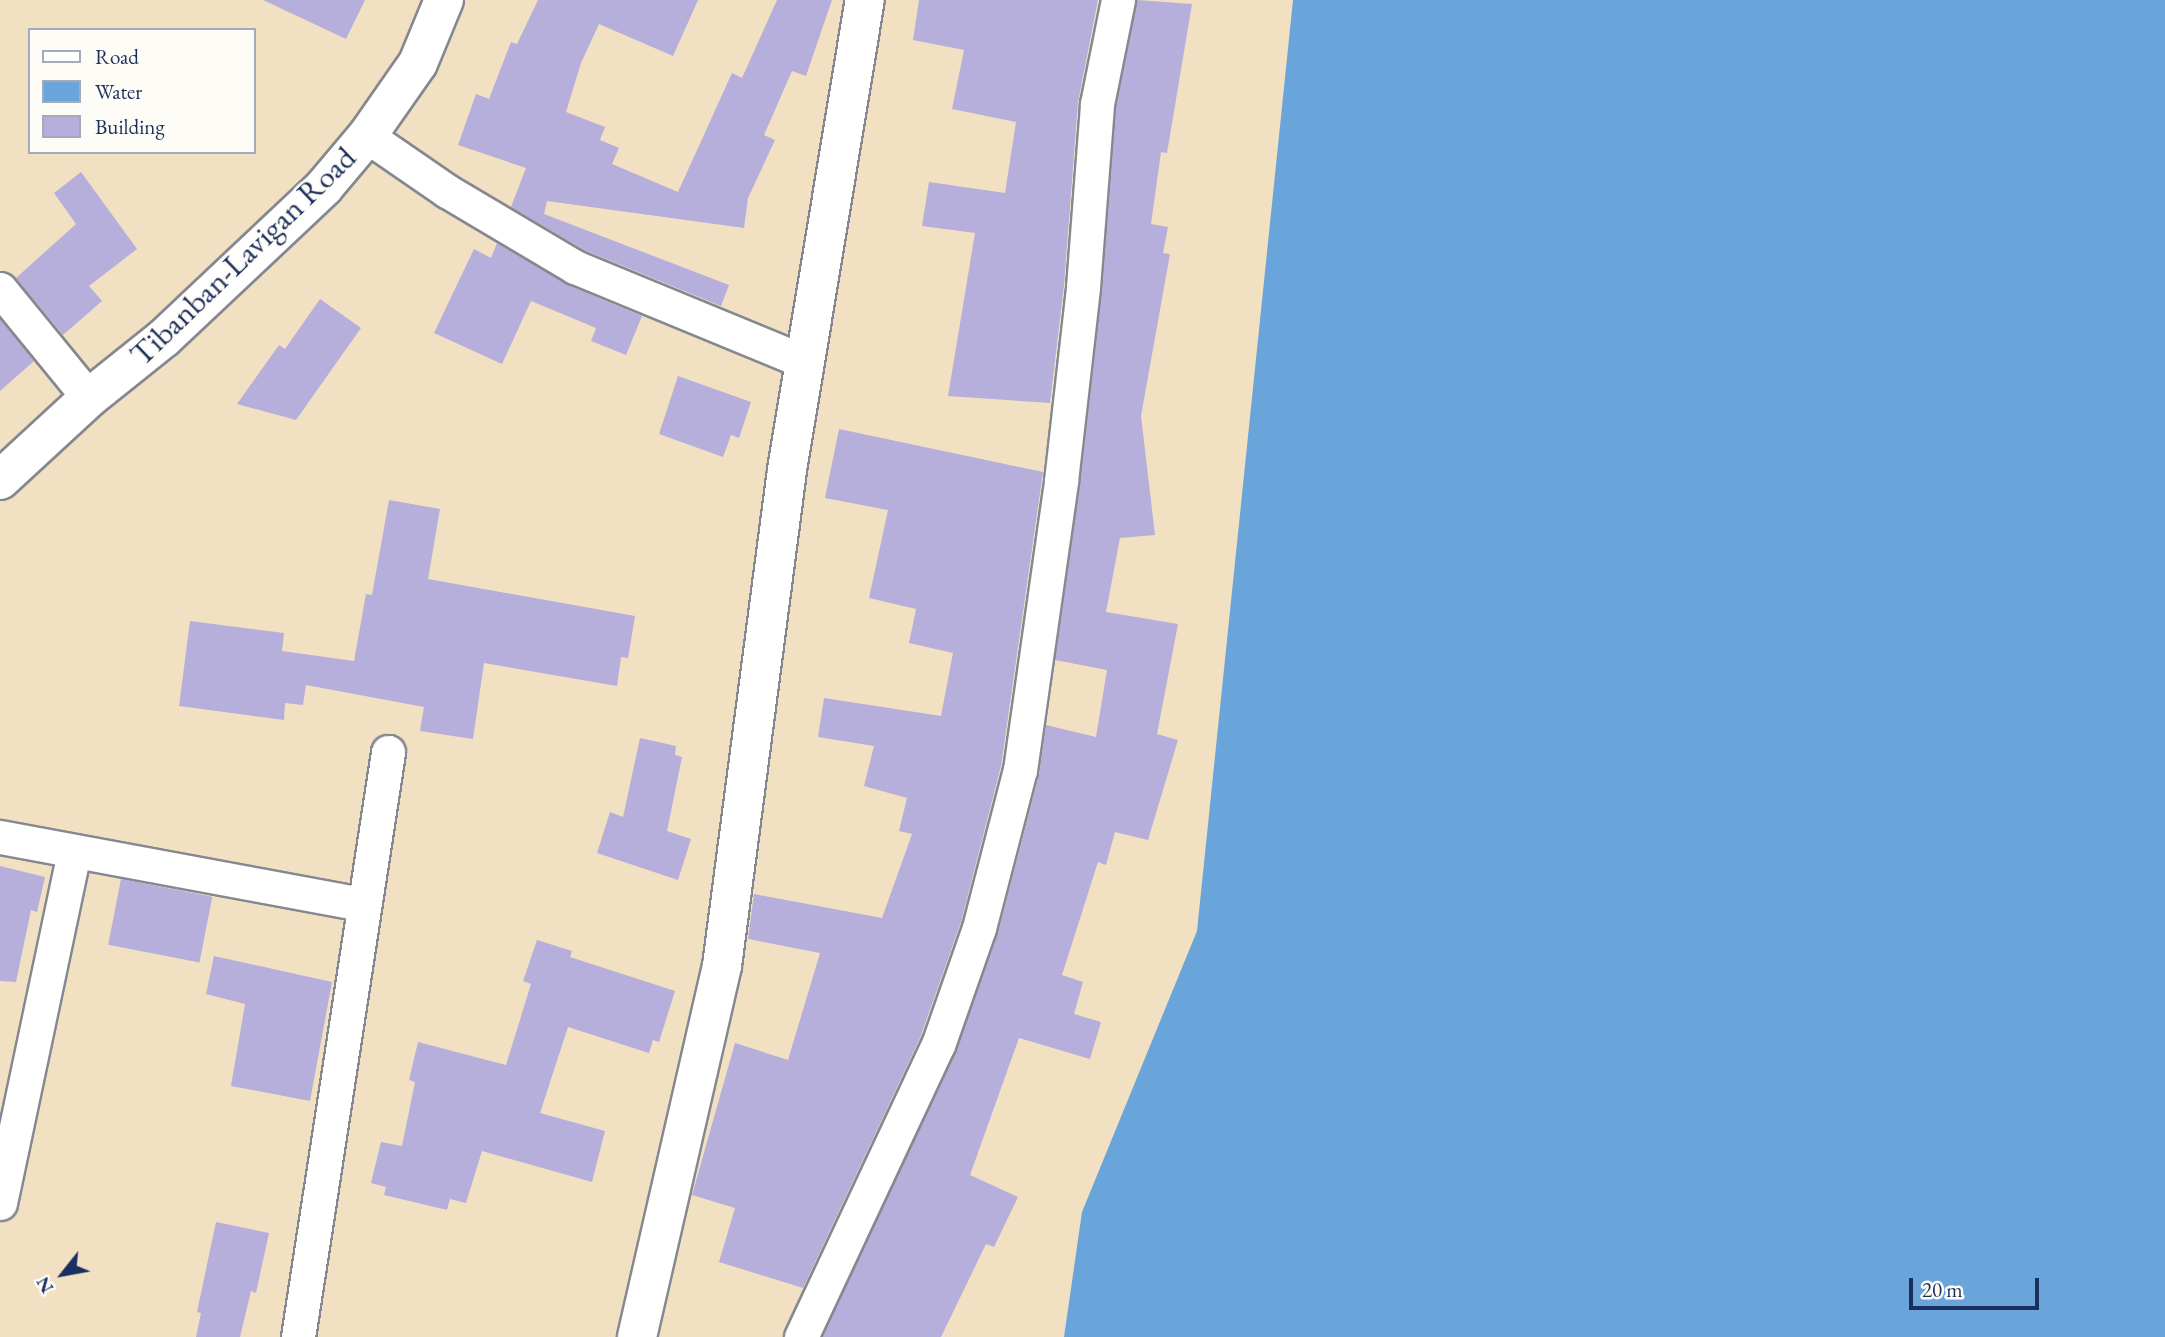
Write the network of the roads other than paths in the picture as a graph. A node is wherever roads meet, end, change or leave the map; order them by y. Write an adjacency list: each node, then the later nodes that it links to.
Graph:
1 (444, 0): 4 (street, Tibanban-Lavigan Road)
2 (865, 0): 6 (street)
3 (1118, 0): 16 (street)
4 (367, 136): 6 (street); 7 (street, Tibanban-Lavigan Road)
5 (0, 289): 7 (street)
6 (805, 362): 15 (street)
7 (89, 398): 8 (street, Tibanban-Lavigan Road)
8 (0, 480)
9 (388, 752): 12 (street)
10 (0, 837): 11 (street)
11 (74, 853): 12 (street); 13 (street)
12 (363, 904): 14 (street)
13 (0, 1203)
14 (298, 1337)
15 (637, 1337)
16 (801, 1337)

